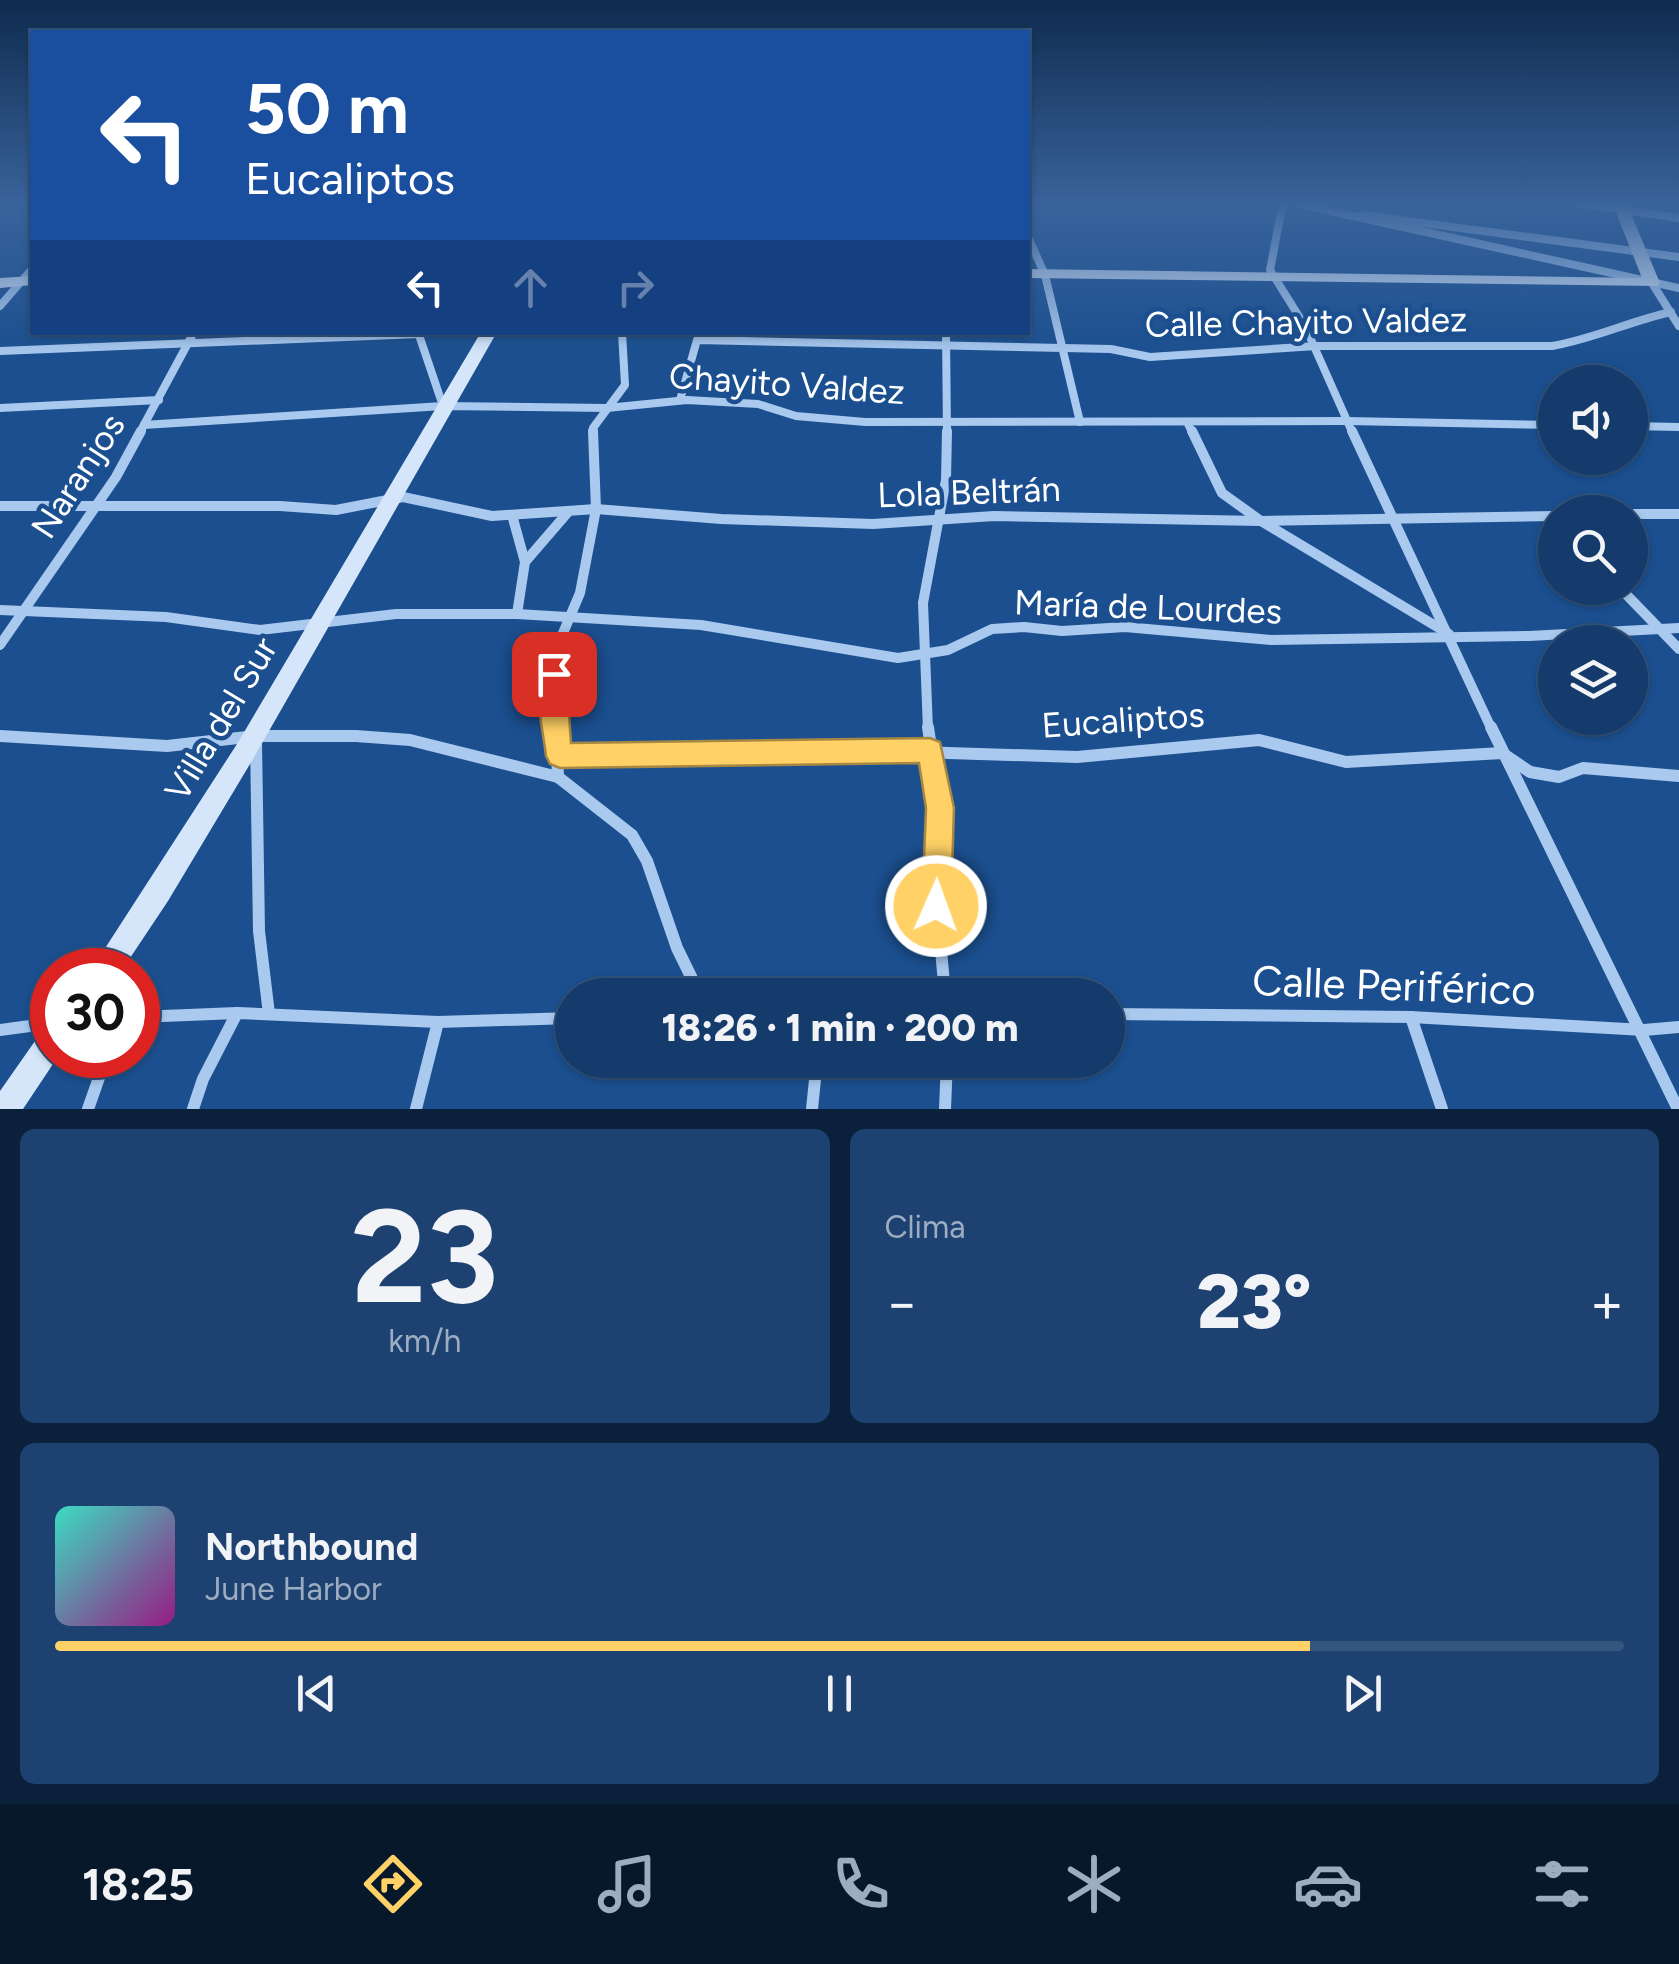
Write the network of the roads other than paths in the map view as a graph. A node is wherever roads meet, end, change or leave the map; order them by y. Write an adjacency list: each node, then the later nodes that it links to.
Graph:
1 (1036, 254): 6 (street)
2 (1274, 254): 8 (street)
3 (1518, 254): 10 (street)
4 (1642, 254): 10 (street)
5 (1030, 274): 6 (street)
6 (1046, 274): 8 (street); 24 (street)
7 (29, 277): 9 (street); 12 (street)
8 (1276, 277): 10 (street); 23 (street)
9 (0, 283)
10 (1652, 283): 11 (street); 13 (street)
11 (1679, 288)
12 (0, 306)
13 (1671, 312): 14 (street); 23 (street, Calle Chayito Valdez)
14 (1679, 326)
15 (192, 335): 21 (street, Naranjos)
16 (320, 335): 21 (street)
17 (418, 335): 28 (street)
18 (486, 335): 28 (street, Villa del Sur)
19 (622, 335): 30 (street)
20 (947, 335): 22 (street)
21 (188, 344): 25 (street); 26 (street, Naranjos)
22 (949, 346): 24 (street, Calle Chayito Valdez); 27 (street, Calle Chayito Valdez); 32 (street)
23 (1316, 346): 24 (street, Calle Chayito Valdez); 31 (street)
24 (1061, 349): 33 (street)
25 (0, 350)
26 (159, 400): 29 (street); 36 (street, Naranjos)
27 (680, 400): 30 (street, Chayito Valdez); 32 (street, Chayito Valdez)
28 (443, 406): 30 (street, Chayito Valdez); 36 (street, Chayito Valdez); 39 (street, Villa del Sur)
29 (0, 408)
30 (607, 408): 42 (street)
31 (1346, 421): 34 (street); 35 (street); 48 (street)
32 (947, 422): 33 (street); 50 (street)
33 (1080, 422): 34 (street)
34 (1188, 424): 49 (street)
35 (1538, 425)
36 (144, 426): 41 (street, Naranjos)
37 (1648, 426): 38 (street)
38 (1679, 427)
39 (387, 499): 41 (street, Lola Beltrán); 46 (street, Lola Beltrán); 57 (street, Villa del Sur)
40 (0, 506): 41 (street, Lola Beltrán)
41 (92, 508): 54 (street, Naranjos)
42 (596, 508): 43 (street, Lola Beltrán); 50 (street, Lola Beltrán); 56 (street)
43 (569, 511): 46 (street, Lola Beltrán); 51 (street)
44 (1648, 514): 45 (street)
45 (1679, 514)
46 (512, 515): 51 (street)
47 (1538, 516): 48 (street, Lola Beltrán)
48 (1395, 520): 49 (street, Lola Beltrán); 60 (street)
49 (1261, 521): 50 (street, Lola Beltrán); 60 (street)
50 (939, 522): 63 (street)
51 (526, 562): 55 (street)
52 (1635, 605): 58 (street)
53 (0, 610): 54 (street, María de Lourdes)
54 (21, 610): 57 (street, María de Lourdes); 61 (street, Naranjos)
55 (518, 614): 56 (street, María de Lourdes); 57 (street, María de Lourdes)
56 (568, 620): 63 (street, María de Lourdes); 68 (street)
57 (324, 622): 65 (street, Villa del Sur)
58 (1656, 628): 59 (street, María de Lourdes); 60 (street, María de Lourdes); 62 (street)
59 (1679, 628)
60 (1450, 635): 63 (street, María de Lourdes); 67 (street)
61 (0, 645)
62 (1679, 649)
63 (927, 653): 66 (street)
64 (0, 736): 65 (street)
65 (256, 736): 70 (street); 71 (street, Villa del Sur); 75 (street)
66 (930, 750): 67 (street, Eucaliptos); 68 (street, Eucaliptos); 73 (street)
67 (1502, 753): 69 (street, Eucaliptos); 84 (street)
68 (560, 756): 70 (street)
69 (1679, 776)
70 (558, 777): 72 (street)
71 (122, 948)
72 (691, 978)
73 (943, 978)
74 (237, 1013): 75 (street); 77 (street); 91 (street)
75 (269, 1014): 80 (street)
76 (1125, 1014): 78 (street, Calle Periférico)
77 (160, 1016)
78 (1412, 1017): 84 (street, Calle Periférico); 95 (street)
79 (555, 1019): 80 (street)
80 (438, 1022): 92 (street)
81 (30, 1026): 83 (street)
82 (1679, 1027): 84 (street, Calle Periférico)
83 (0, 1030)
84 (1644, 1030): 96 (street)
85 (30, 1072): 89 (street)
86 (99, 1078): 90 (street)
87 (815, 1078): 93 (street)
88 (946, 1078): 94 (street)
89 (5, 1109)
90 (88, 1109)
91 (193, 1109)
92 (416, 1109)
93 (812, 1109)
94 (945, 1109)
95 (1442, 1109)
96 (1678, 1109)

